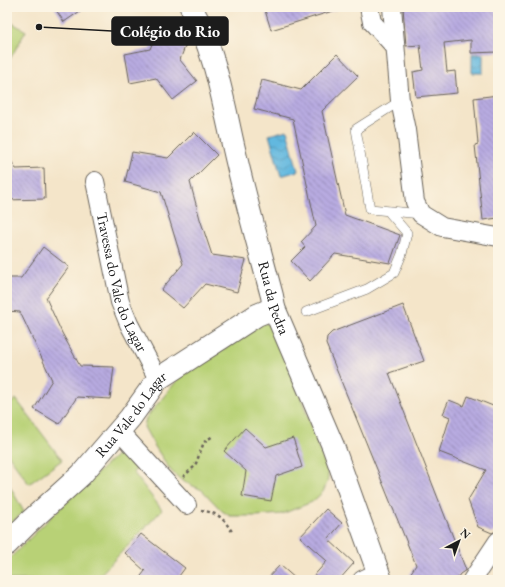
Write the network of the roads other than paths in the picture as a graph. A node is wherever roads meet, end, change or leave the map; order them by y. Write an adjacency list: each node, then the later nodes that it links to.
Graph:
1 (191, 7): 10 (street, Rua da Pedra)
2 (369, 7): 4 (street)
3 (392, 7): 4 (street)
4 (395, 47): 5 (street)
5 (400, 101): 7 (lane); 8 (street)
6 (94, 181): 12 (street, Travessa do Vale do Lagar)
7 (388, 211): 8 (lane); 11 (lane)
8 (421, 214): 9 (street)
9 (498, 237)
10 (274, 308): 12 (street, Rua Vale do Lagar); 17 (street, Rua da Pedra)
11 (306, 312)
12 (158, 379): 13 (street, Rua Vale do Lagar)
13 (119, 431): 14 (street); 16 (street, Rua Vale do Lagar)
14 (187, 505)
15 (498, 541): 18 (street)
16 (7, 544)
17 (374, 577)
18 (472, 580)

